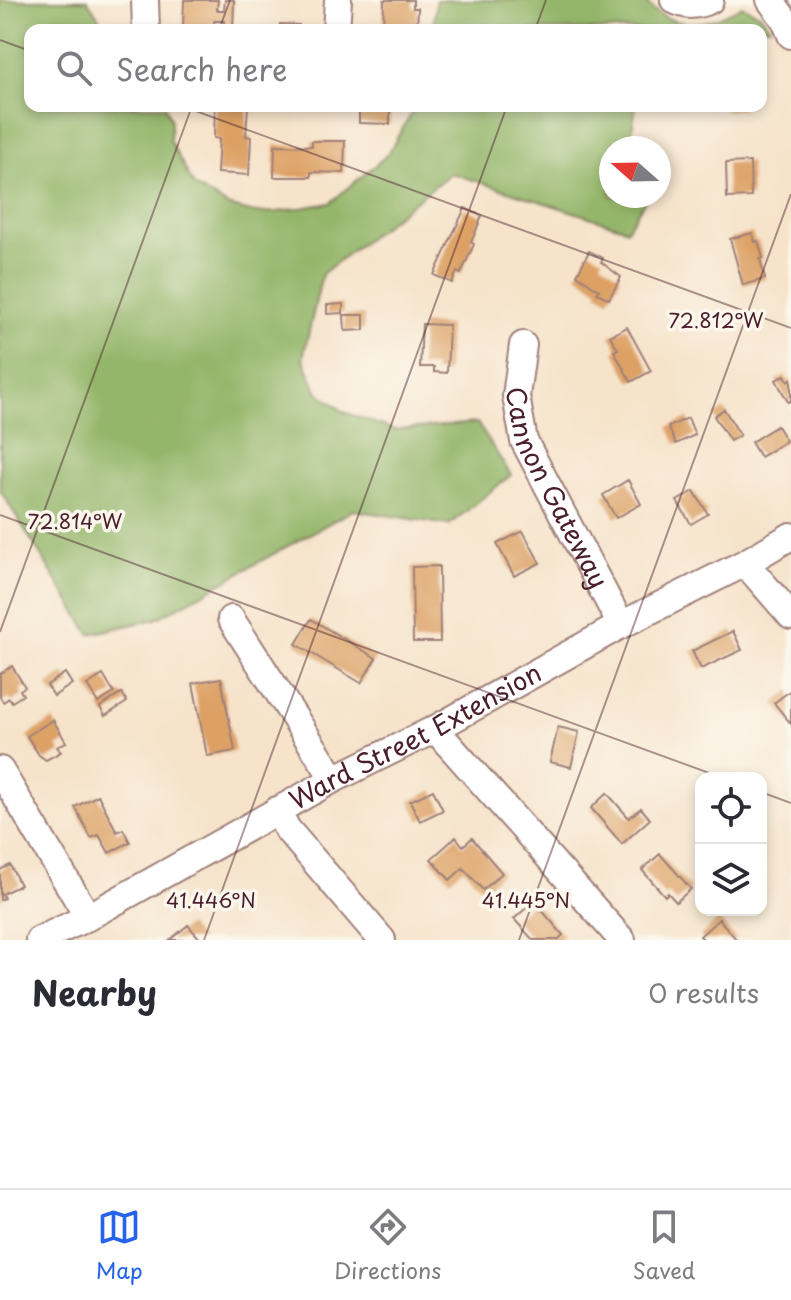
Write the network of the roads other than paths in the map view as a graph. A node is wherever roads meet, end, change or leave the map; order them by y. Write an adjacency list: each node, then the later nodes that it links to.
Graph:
1 (145, 0): 6 (street)
2 (338, 0): 7 (street)
3 (674, 0): 4 (street)
4 (710, 0)
5 (770, 0): 8 (street)
6 (146, 24)
7 (336, 24)
8 (791, 35)
9 (523, 345): 14 (street, Cannon Gateway)
10 (791, 536): 11 (street, Ward Street Extension)
11 (745, 563): 12 (street); 14 (street, Ward Street Extension)
12 (791, 616)
13 (231, 619): 17 (street)
14 (621, 625): 15 (street, Ward Street Extension)
15 (435, 729): 17 (street, Ward Street Extension); 22 (street)
16 (0, 770): 19 (street)
17 (334, 779): 18 (street, Ward Street Extension)
18 (277, 810): 19 (street, Ward Street Extension); 21 (street)
19 (88, 917): 20 (street, Ward Street Extension)
20 (39, 940)
21 (382, 940)
22 (622, 940)

